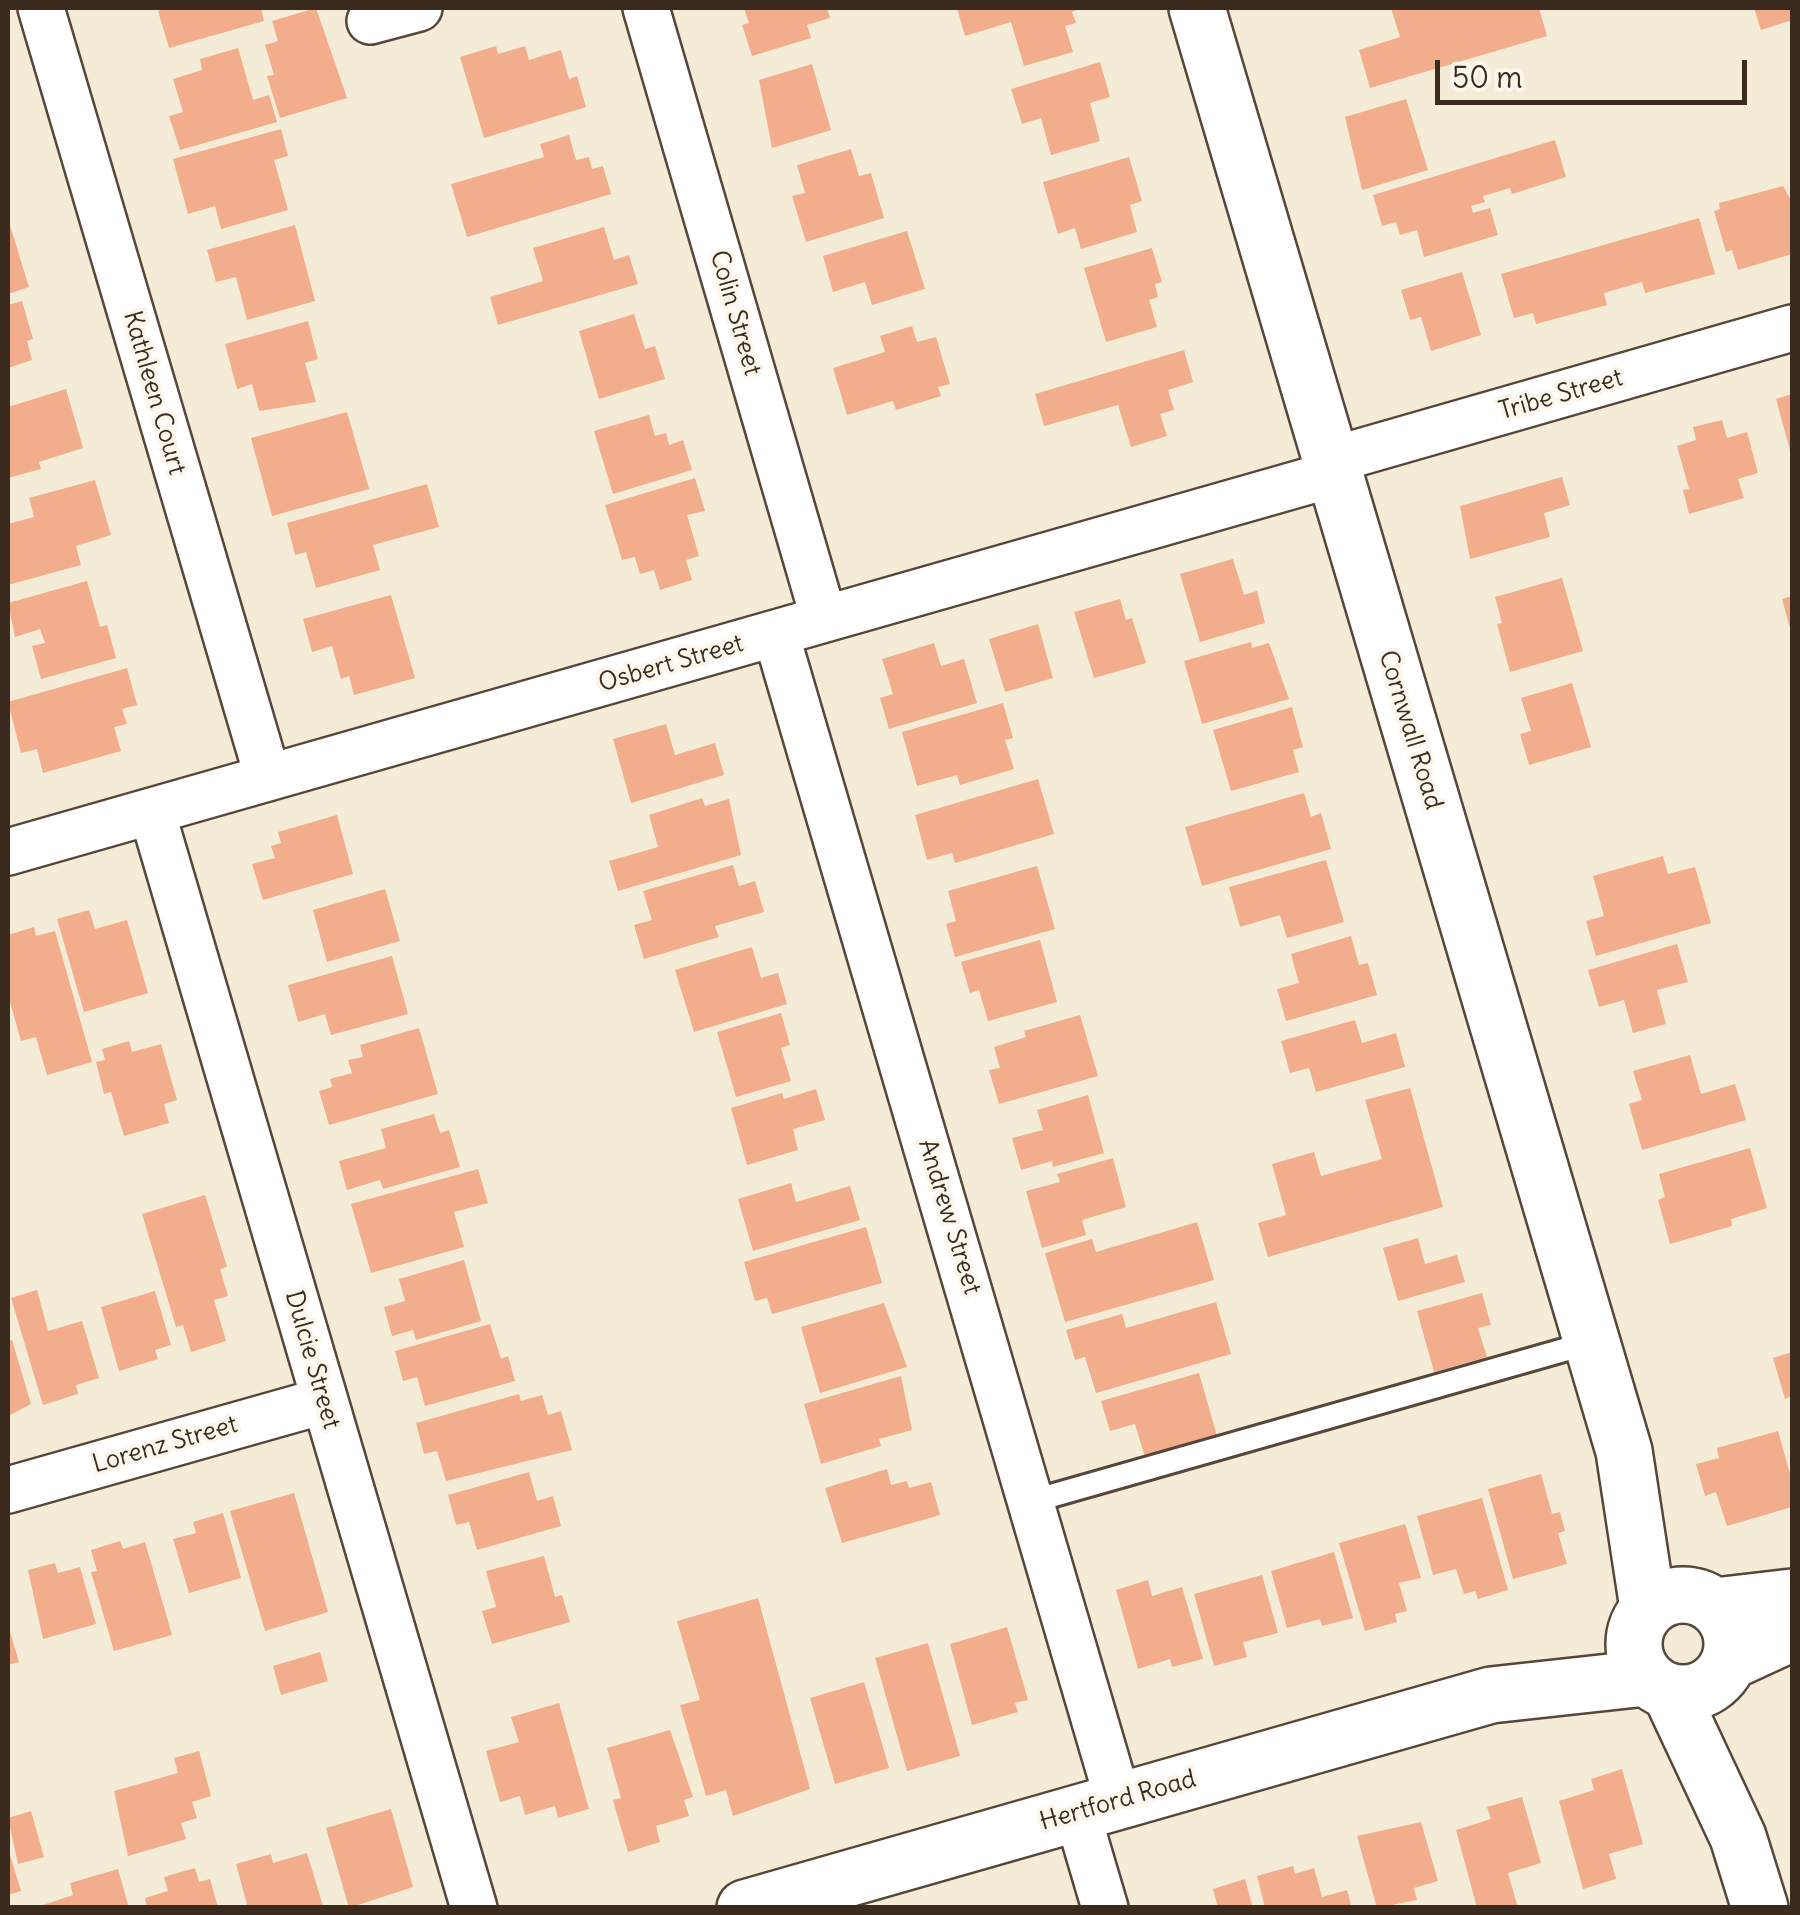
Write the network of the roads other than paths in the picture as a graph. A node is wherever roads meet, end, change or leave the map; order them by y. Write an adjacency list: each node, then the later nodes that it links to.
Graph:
1 (40, 8): 10 (street, Kathleen Court)
2 (419, 8): 5 (street)
3 (646, 8): 8 (street, Colin Street)
4 (1197, 8): 7 (street, Cornwall Road)
5 (370, 21)
6 (1792, 328): 7 (street, Tribe Street)
7 (1331, 468): 8 (street, Osbert Street); 13 (street, Cornwall Road)
8 (824, 619): 9 (street, Osbert Street)
9 (776, 634): 10 (street, Osbert Street); 16 (street, Andrew Street)
10 (268, 778): 11 (street, Osbert Street)
11 (152, 812): 12 (street, Osbert Street); 14 (street, Dulcie Street)
12 (8, 852)
13 (1593, 1342): 16 (lane); 18 (street, Cornwall Road)
14 (324, 1400): 15 (street, Lorenz Street); 23 (street, Dulcie Street)
15 (8, 1490)
16 (1033, 1501): 22 (street, Andrew Street)
17 (1792, 1597): 18 (street, Hertford Road)
18 (1674, 1609): 20 (street); 20 (street); 21 (street, Hertford Road)
19 (1792, 1633): 20 (street, Hertford Road)
20 (1690, 1679): 21 (street, Hertford Road); 26 (street)
21 (1491, 1695): 22 (street, Hertford Road)
22 (1098, 1806): 24 (street, Hertford Road); 25 (street, Andrew Street)
23 (474, 1908)
24 (745, 1908)
25 (1105, 1908)
26 (1760, 1908)

